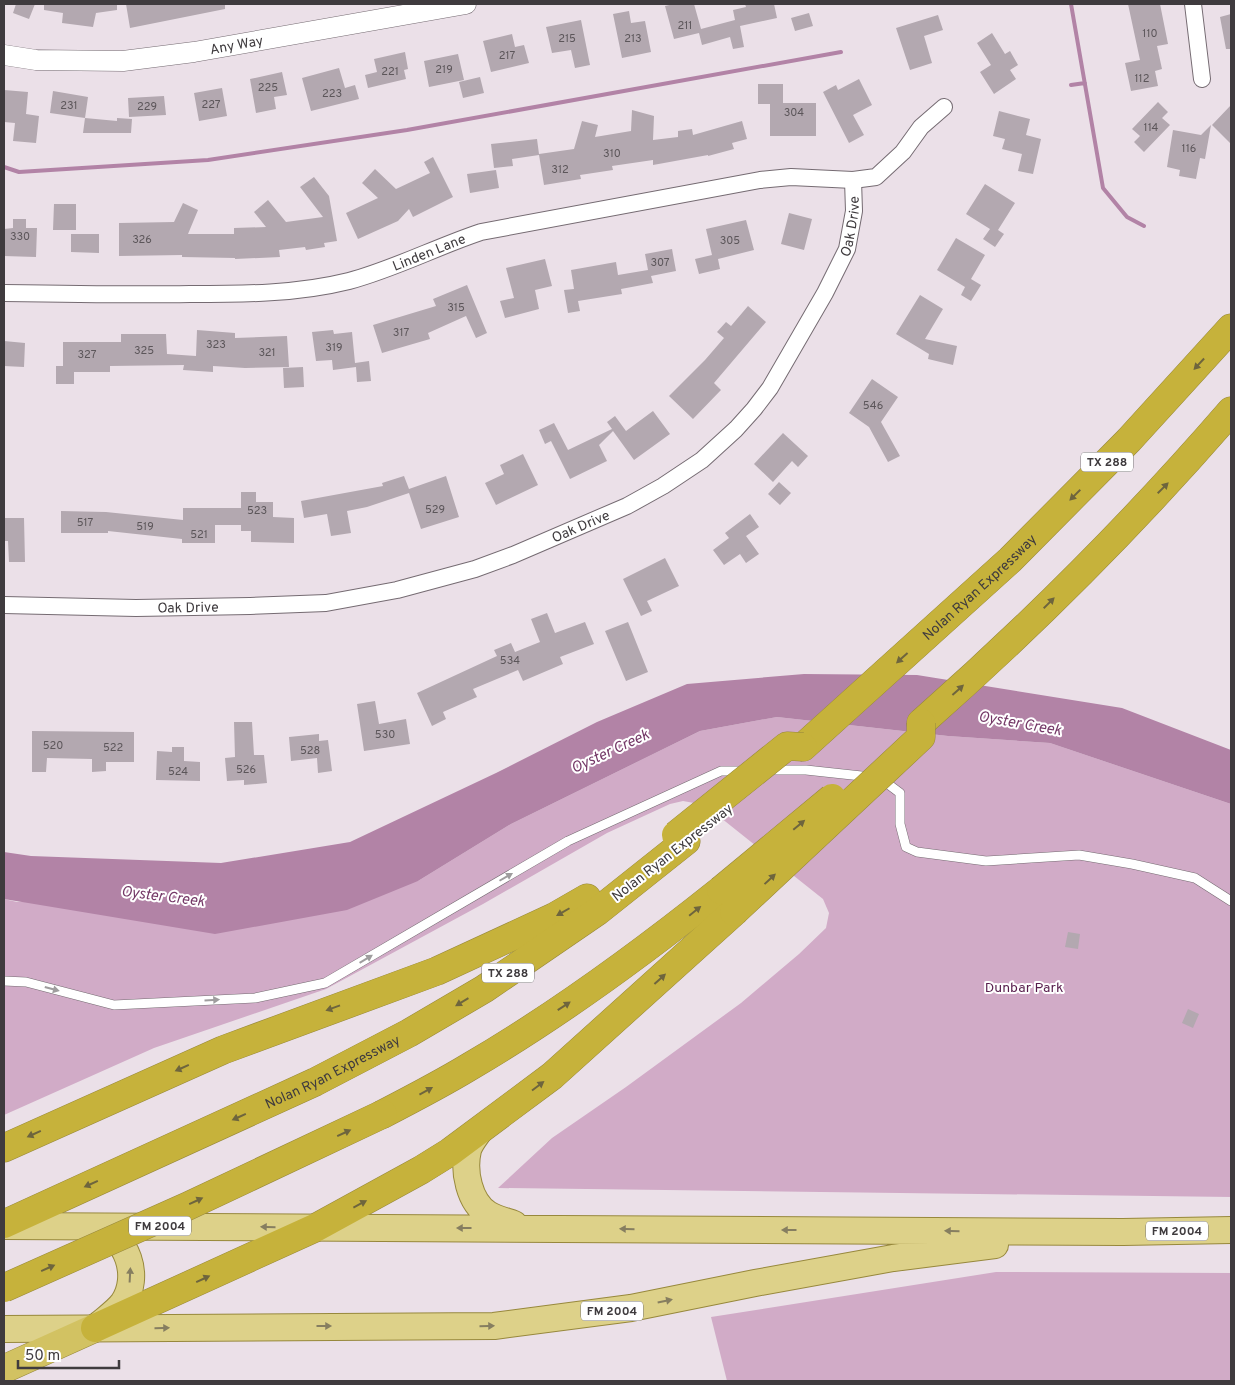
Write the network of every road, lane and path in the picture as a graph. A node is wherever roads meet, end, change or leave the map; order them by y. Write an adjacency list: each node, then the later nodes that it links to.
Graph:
1 (466, 4): 3 (street, Any Way)
2 (1193, 4): 4 (street)
3 (4, 54)
4 (1202, 79)
5 (944, 107): 6 (street, Oak Drive)
6 (853, 180): 7 (street, Linden Lane); 10 (street, Oak Drive)
7 (4, 293)
8 (1231, 328): 11 (highway, Nolan Ryan Expressway / TX 288, one-way to 11, bridge)
9 (1231, 411): 12 (highway, one-way to 9, bridge)
10 (4, 605)
11 (681, 838): 16 (highway, one-way to 16); 17 (highway, Nolan Ryan Expressway / TX 288, one-way to 17)
12 (727, 901): 15 (highway, one-way to 12); 23 (highway, one-way to 12, bridge)
13 (1231, 902): 14 (lane, one-way to 13)
14 (4, 981)
15 (480, 1130): 19 (highway, one-way to 15); 20 (main road)
16 (4, 1148)
17 (4, 1225): 18 (main road, FM 2004 / FM 2004)
18 (70, 1225): 19 (main road, FM 2004 / FM 2004, one-way to 18); 24 (main road, one-way to 18)
19 (317, 1227): 20 (main road, FM 2004 / FM 2004, one-way to 19); 24 (highway, one-way to 19)
20 (524, 1228): 22 (main road, FM 2004 / FM 2004, one-way to 20)
21 (1231, 1230): 22 (main road, FM 2004 / FM 2004)
22 (1123, 1232): 24 (main road, FM 2004 / FM 2004, one-way to 22)
23 (4, 1288)
24 (96, 1328): 25 (main road, FM 2004 / FM 2004); 26 (highway)
25 (4, 1329)
26 (4, 1369)

